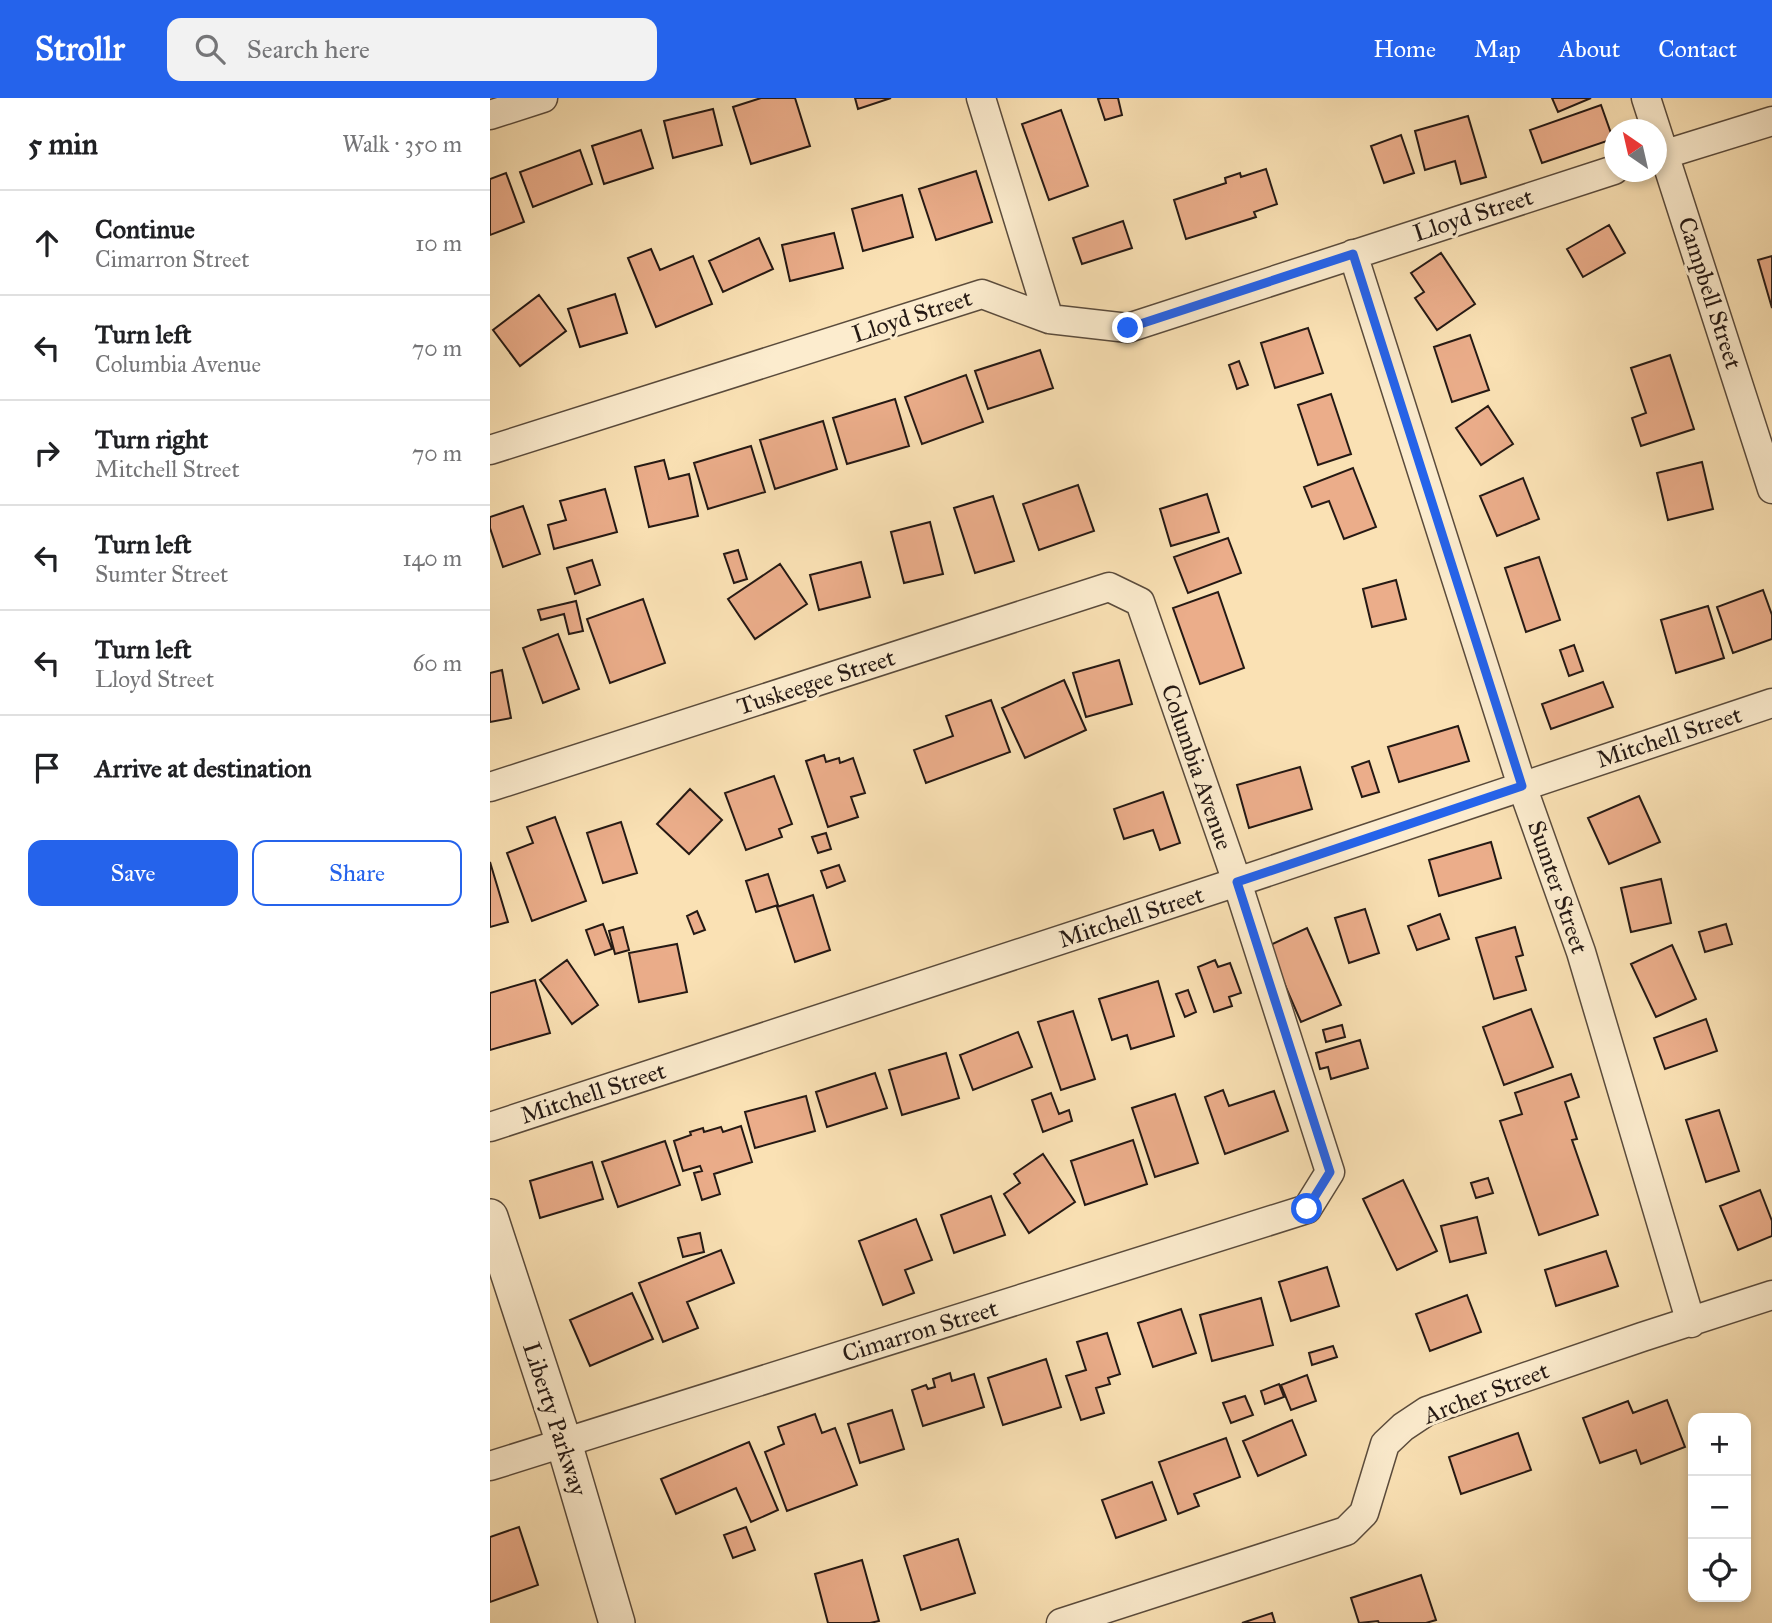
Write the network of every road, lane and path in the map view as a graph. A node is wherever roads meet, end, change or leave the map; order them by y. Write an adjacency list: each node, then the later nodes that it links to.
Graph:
1 (543, 98): 4 (street)
2 (981, 98): 11 (street)
3 (1646, 98): 5 (street, Campbell Street)
4 (490, 115)
5 (1652, 119)
6 (1772, 121): 7 (street)
7 (1667, 153)
8 (1667, 173): 13 (street, Campbell Street)
9 (1604, 174): 10 (street, Lloyd Street)
10 (1353, 254): 11 (street, Lloyd Street); 16 (street, Sumter Street)
11 (1049, 318): 12 (street, Lloyd Street)
12 (490, 450)
13 (1772, 489)
14 (1140, 602): 17 (street, Tuskeegee Street); 18 (street, Columbia Avenue)
15 (1772, 703): 16 (street, Mitchell Street)
16 (1522, 786): 18 (street, Mitchell Street); 23 (street, Sumter Street)
17 (490, 787)
18 (1237, 882): 19 (street, Mitchell Street); 20 (street, Columbia Avenue)
19 (490, 1127)
20 (1330, 1172): 24 (street, Cimarron Street)
21 (490, 1217): 24 (street, Liberty Parkway)
22 (1772, 1295): 23 (street, Archer Street)
23 (1691, 1322): 27 (street, Archer Street)
24 (564, 1443): 25 (street, Cimarron Street); 26 (street, Liberty Parkway)
25 (490, 1466)
26 (617, 1623)
27 (1060, 1623)

